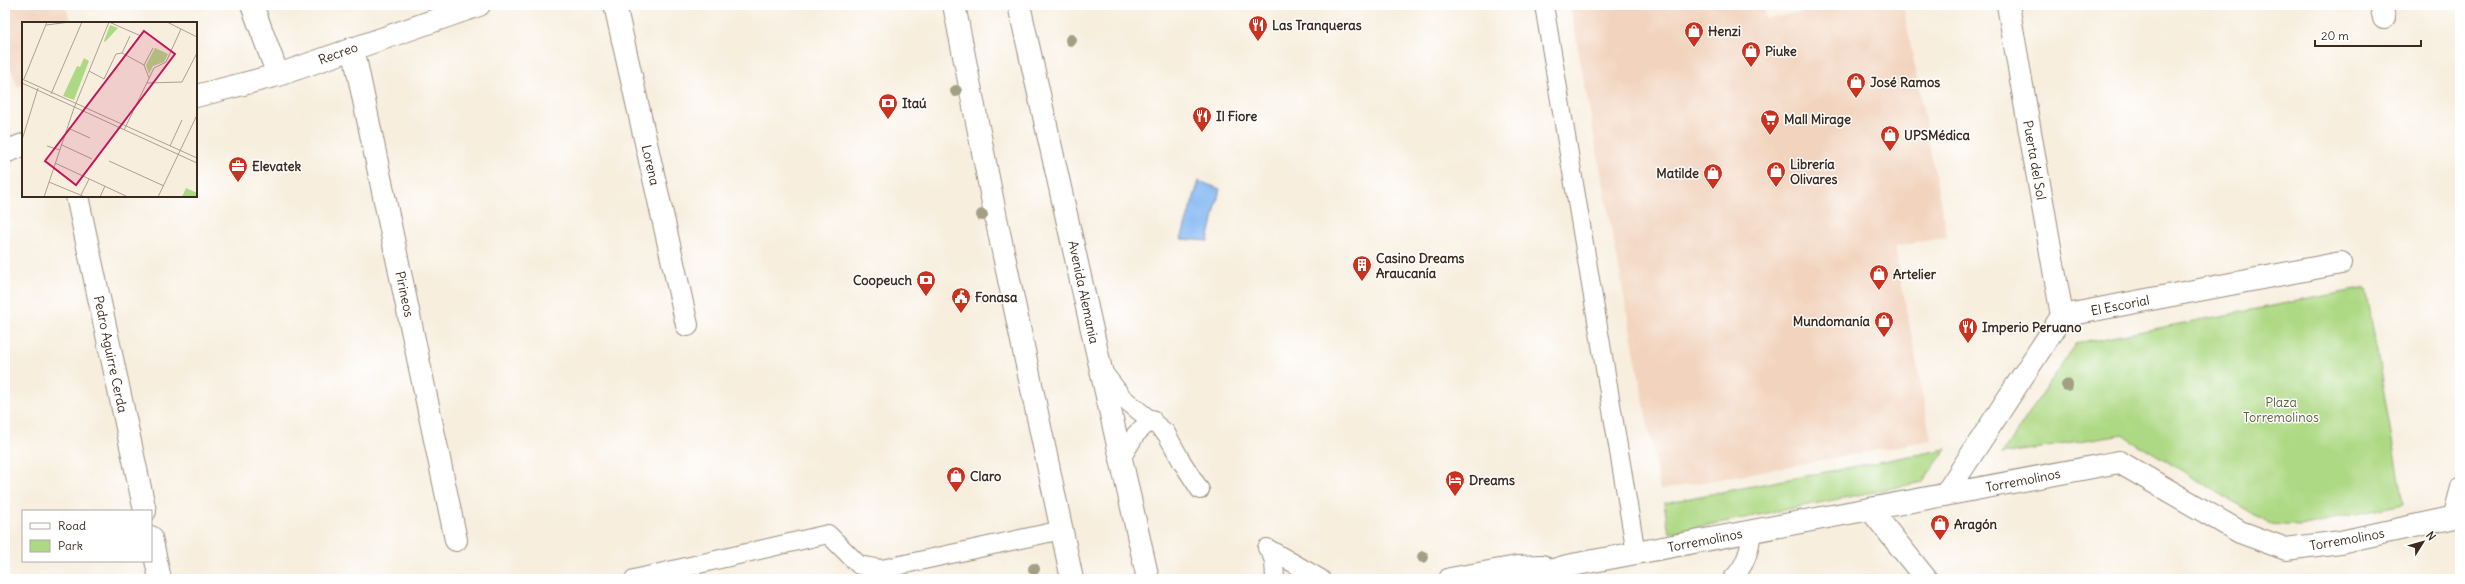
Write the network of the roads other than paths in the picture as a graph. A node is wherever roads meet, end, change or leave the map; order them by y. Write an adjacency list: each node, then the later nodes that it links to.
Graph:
1 (252, 5): 9 (street)
2 (479, 5): 8 (street, Recreo)
3 (615, 5): 16 (street, Lorena)
4 (954, 5): 26 (street)
5 (1019, 5): 17 (street, Avenida Alemania)
6 (1544, 5): 30 (lane)
7 (2008, 5): 15 (street, Puerta del Sol)
8 (353, 48): 9 (street, Recreo); 28 (street, Pirineos)
9 (278, 75): 10 (street, Recreo)
10 (197, 96)
11 (22, 145): 12 (street)
12 (5, 152)
13 (76, 197): 24 (street, Pedro Aguirre Cerda)
14 (2341, 264): 15 (street, El Escorial)
15 (2062, 316): 22 (street)
16 (687, 325)
17 (1100, 368): 18 (lane); 19 (street, Avenida Alemania)
18 (1152, 419): 19 (lane); 21 (lane)
19 (1120, 460): 35 (street, Avenida Alemania)
20 (2460, 487): 25 (lane)
21 (1200, 490)
22 (1945, 495): 23 (street, Torremolinos); 25 (street, Torremolinos)
23 (1870, 509): 27 (street, Torremolinos); 41 (street)
24 (145, 510)
25 (2456, 517)
26 (1062, 530): 33 (lane); 34 (street)
27 (1752, 531): 30 (street, Torremolinos); 40 (lane)
28 (456, 540)
29 (152, 542): 32 (street)
30 (1636, 553): 31 (street, Torremolinos)
31 (1567, 566): 38 (street, Torremolinos); 39 (street, Torremolinos)
32 (160, 579)
33 (634, 579)
34 (1072, 579)
35 (1148, 579)
36 (1275, 579): 37 (lane)
37 (1321, 579)
38 (1450, 579)
39 (1523, 579)
40 (1732, 579)
41 (1926, 579)

